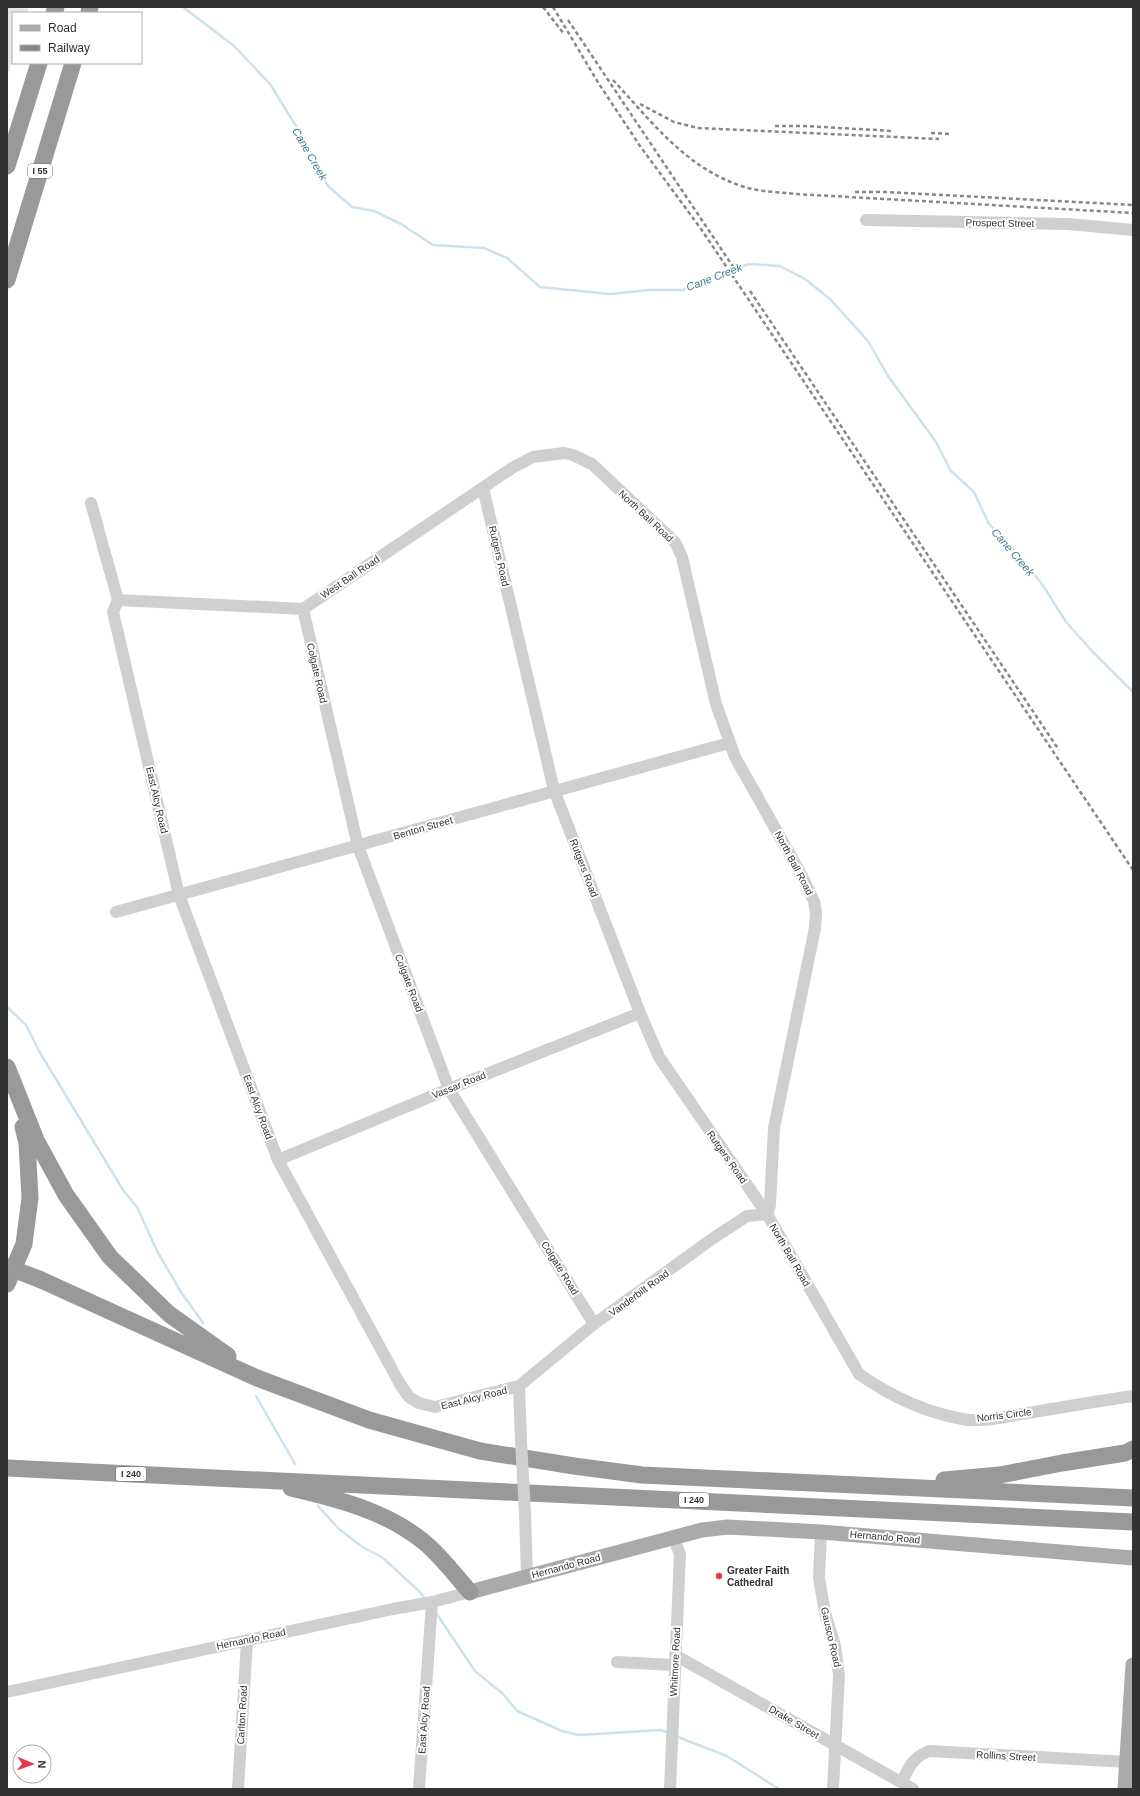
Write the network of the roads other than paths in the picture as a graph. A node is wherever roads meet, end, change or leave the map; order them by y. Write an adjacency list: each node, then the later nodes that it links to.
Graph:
1 (39, 64): 3 (highway)
2 (73, 64): 6 (highway, I 55)
3 (7, 166)
4 (866, 220): 5 (street, Prospect Street)
5 (1133, 230)
6 (7, 280)
7 (555, 453): 8 (street, West Ball Road); 12 (street, North Ball Road)
8 (483, 488): 11 (street, West Ball Road); 13 (street, Rutgers Road)
9 (91, 502): 10 (street, East Alcy Road)
10 (118, 600): 11 (street); 15 (street, East Alcy Road)
11 (303, 609): 14 (street, Colgate Road)
12 (729, 742): 13 (street, Benton Street); 21 (street, North Ball Road)
13 (554, 790): 14 (street, Benton Street); 17 (street, Rutgers Road)
14 (358, 846): 15 (street, Benton Street); 19 (street, Colgate Road)
15 (179, 895): 16 (street, Benton Street); 20 (street, East Alcy Road)
16 (116, 912)
17 (640, 1013): 19 (street, Vassar Road); 21 (street, Rutgers Road)
18 (7, 1067): 23 (highway); 26 (highway)
19 (449, 1089): 20 (street, Vassar Road); 24 (street, Colgate Road)
20 (278, 1160): 27 (street, East Alcy Road)
21 (767, 1214): 24 (street, Vanderbilt Road); 25 (street, North Ball Road)
22 (7, 1267): 26 (highway, bridge)
23 (7, 1284)
24 (594, 1324): 27 (street, Vanderbilt Road)
25 (860, 1374): 28 (street, Norris Circle)
26 (257, 1378): 32 (highway)
27 (519, 1386): 38 (street, East Alcy Road, bridge)
28 (1133, 1396)
29 (1133, 1449): 32 (highway)
30 (7, 1468): 31 (highway, I 240)
31 (256, 1480): 34 (highway, I 240); 39 (highway)
32 (892, 1486): 33 (highway)
33 (1133, 1498)
34 (1133, 1522)
35 (821, 1532): 36 (main road, Hernando Road); 37 (main road, Hernando Road); 46 (street, Gausco Road)
36 (673, 1537): 38 (main road, Hernando Road); 42 (street, Whitmore Road)
37 (1133, 1558)
38 (527, 1576): 39 (main road, Hernando Road)
39 (470, 1592): 40 (street, Hernando Road)
40 (432, 1602): 41 (street, Hernando Road); 50 (street, East Alcy Road)
41 (247, 1640): 45 (street, Hernando Road); 49 (street, Carlton Road)
42 (675, 1660): 43 (street); 46 (street, Drake Street); 51 (street, Whitmore Road)
43 (617, 1662)
44 (1133, 1665): 47 (main road)
45 (7, 1692)
46 (835, 1746): 48 (street, Drake Street); 52 (street, Gausco Road)
47 (1127, 1762): 48 (street, Rollins Street); 54 (main road)
48 (902, 1782): 53 (street, Drake Street)
49 (238, 1789)
50 (419, 1789)
51 (670, 1789)
52 (833, 1789)
53 (913, 1789)
54 (1125, 1789)

